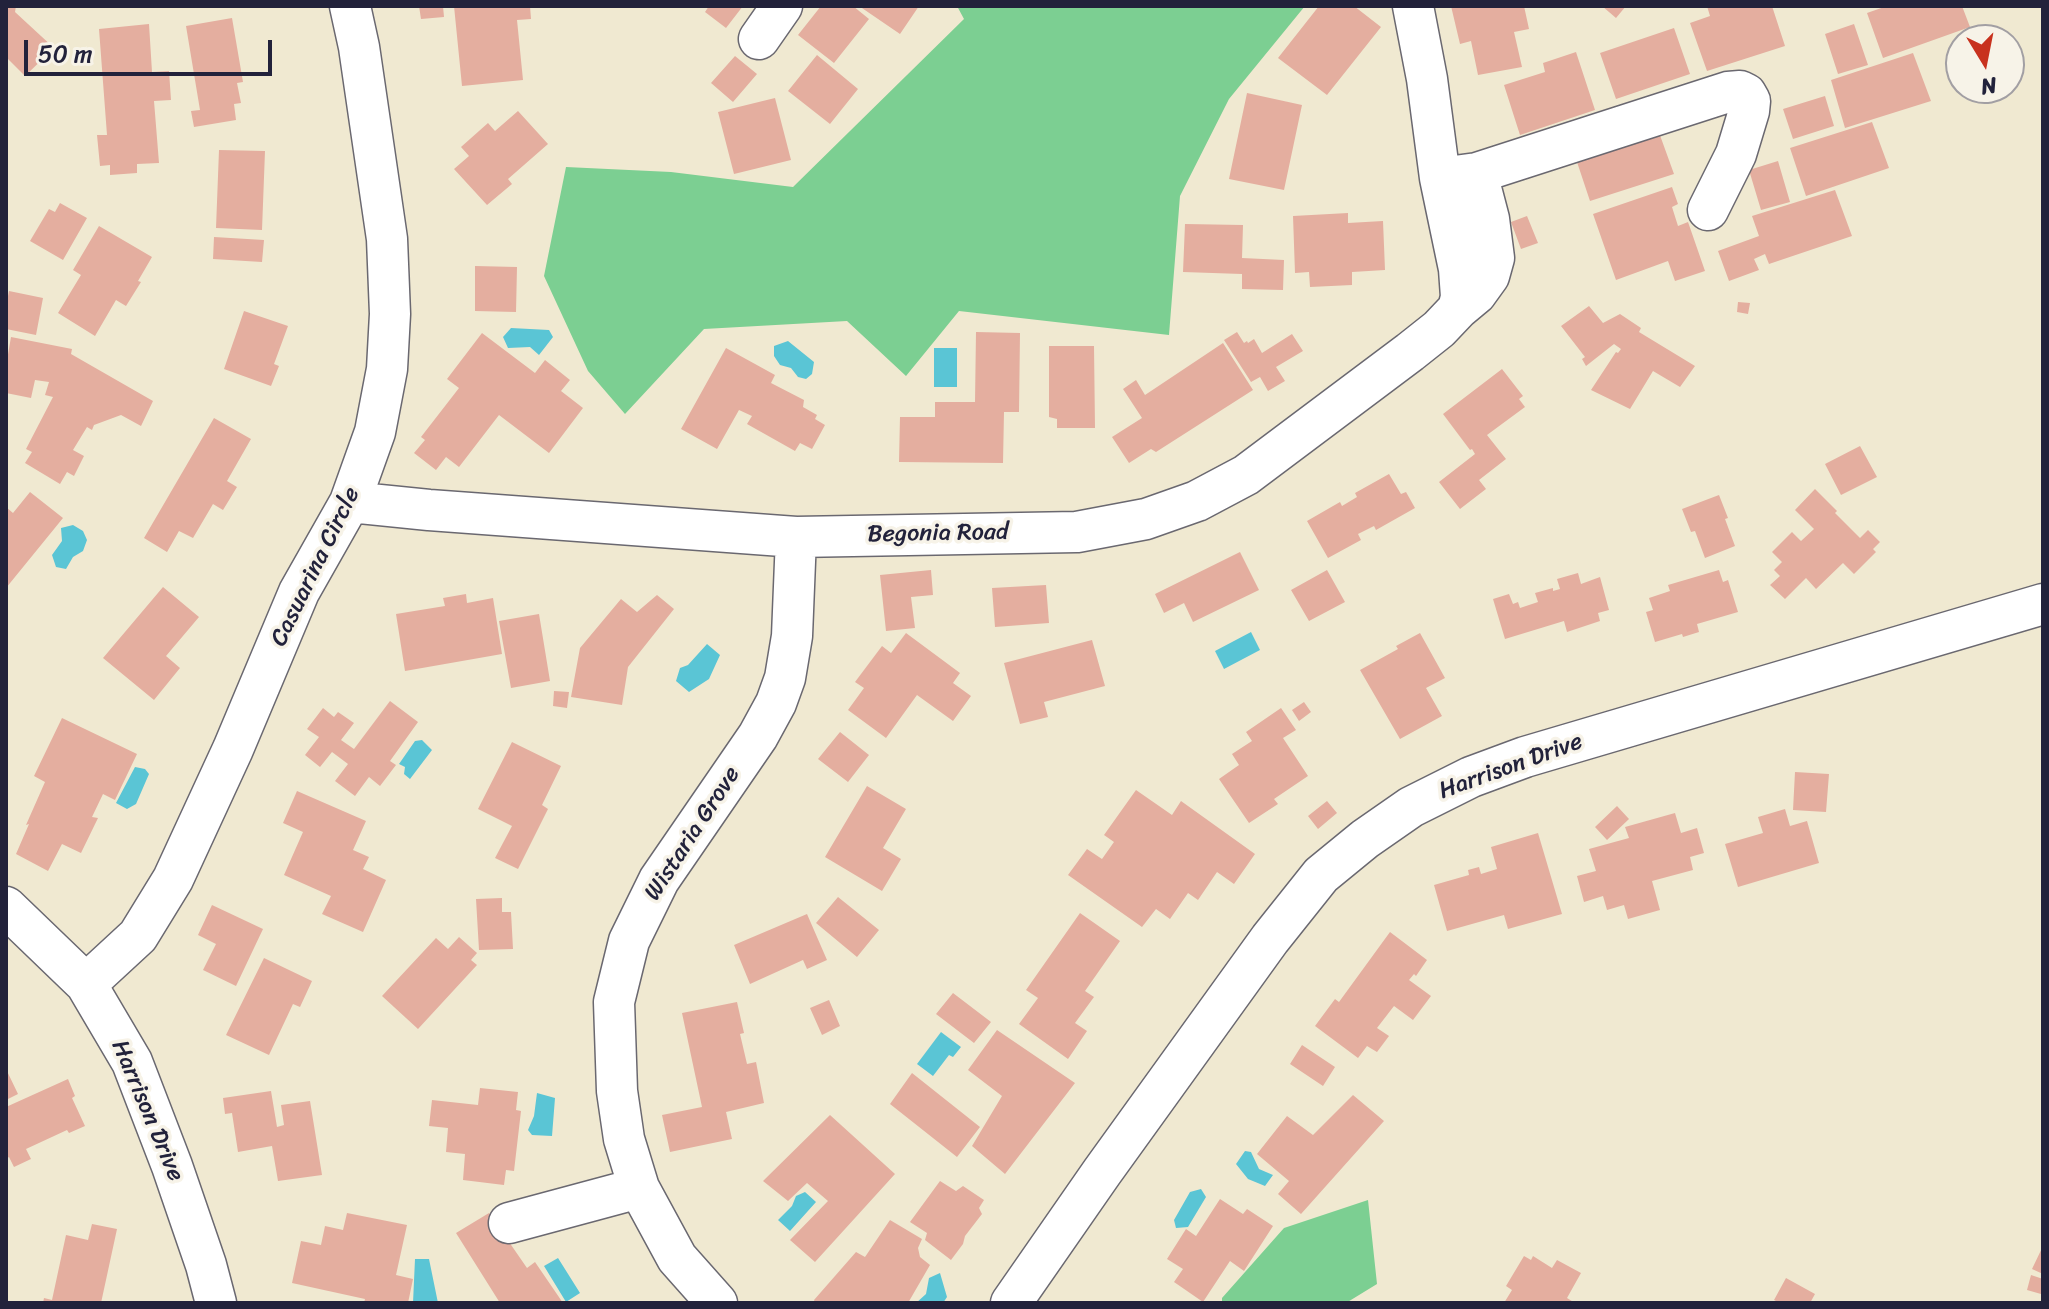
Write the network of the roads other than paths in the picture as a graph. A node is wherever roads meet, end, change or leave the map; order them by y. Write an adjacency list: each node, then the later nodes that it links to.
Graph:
1 (350, 6): 7 (street, Casuarina Circle)
2 (782, 6): 4 (street)
3 (1413, 6): 5 (street, Begonia Road)
4 (759, 39)
5 (1458, 175): 6 (street); 8 (street, Begonia Road)
6 (1708, 210)
7 (350, 502): 8 (street, Begonia Road); 11 (street, Casuarina Circle)
8 (796, 537): 12 (street, Wistaria Grove)
9 (2043, 604): 16 (street, Harrison Drive)
10 (6, 907): 11 (street, Harrison Drive)
11 (86, 984): 14 (street, Harrison Drive)
12 (639, 1188): 13 (street); 15 (street, Wistaria Grove)
13 (509, 1223)
14 (216, 1303)
15 (717, 1303)
16 (1011, 1303)

